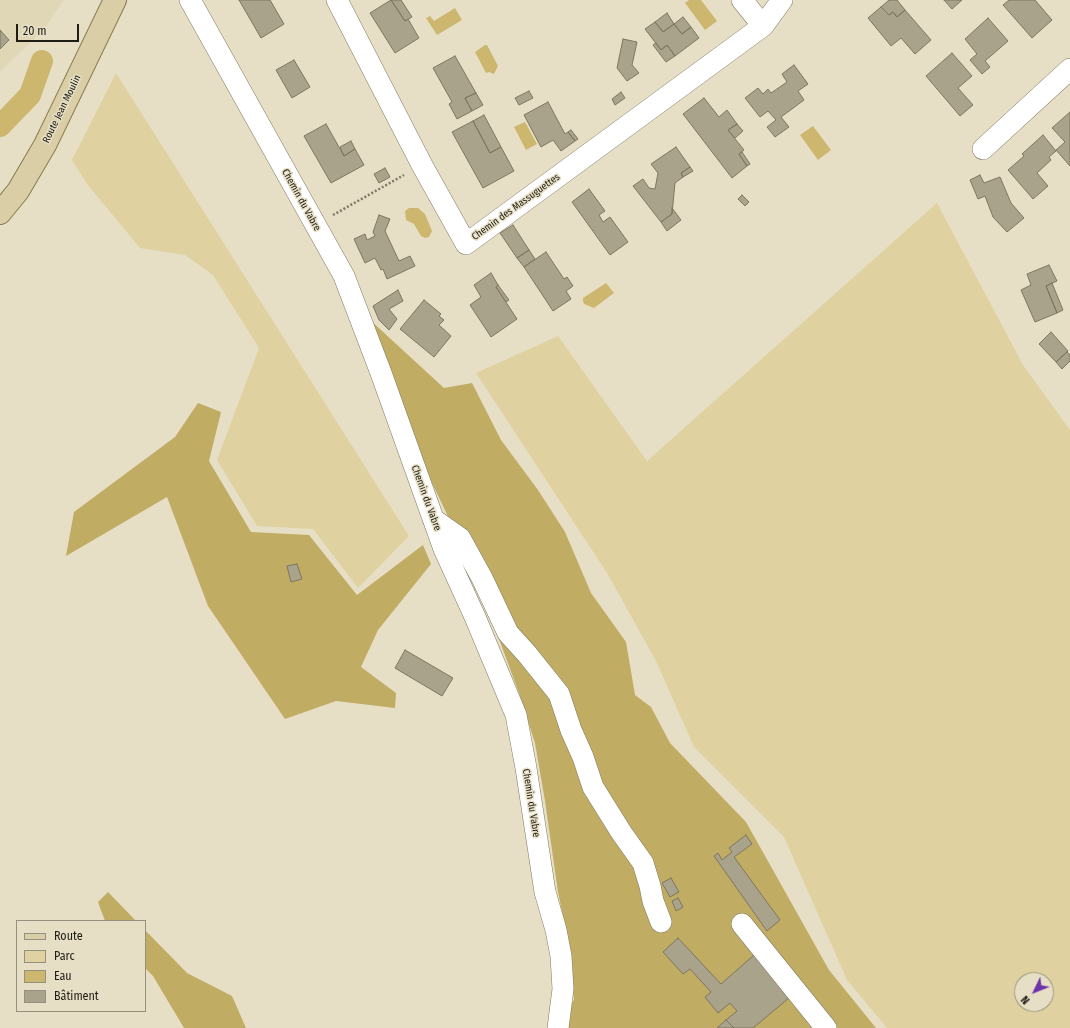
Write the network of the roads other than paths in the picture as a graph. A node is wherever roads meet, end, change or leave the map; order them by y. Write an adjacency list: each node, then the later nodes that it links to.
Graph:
1 (115, 0): 9 (main road, Route Jean Moulin)
2 (190, 0): 10 (street, Chemin du Vabre)
3 (337, 0): 6 (street, Chemin des Massuguettes)
4 (742, 0): 6 (street)
5 (782, 0): 6 (street, Chemin des Massuguettes)
6 (763, 26)
7 (1070, 69): 8 (street)
8 (982, 149)
9 (0, 213)
10 (433, 519): 11 (street); 13 (street, Chemin du Vabre)
11 (661, 922)
12 (742, 924): 14 (street)
13 (558, 1028)
14 (826, 1028)

